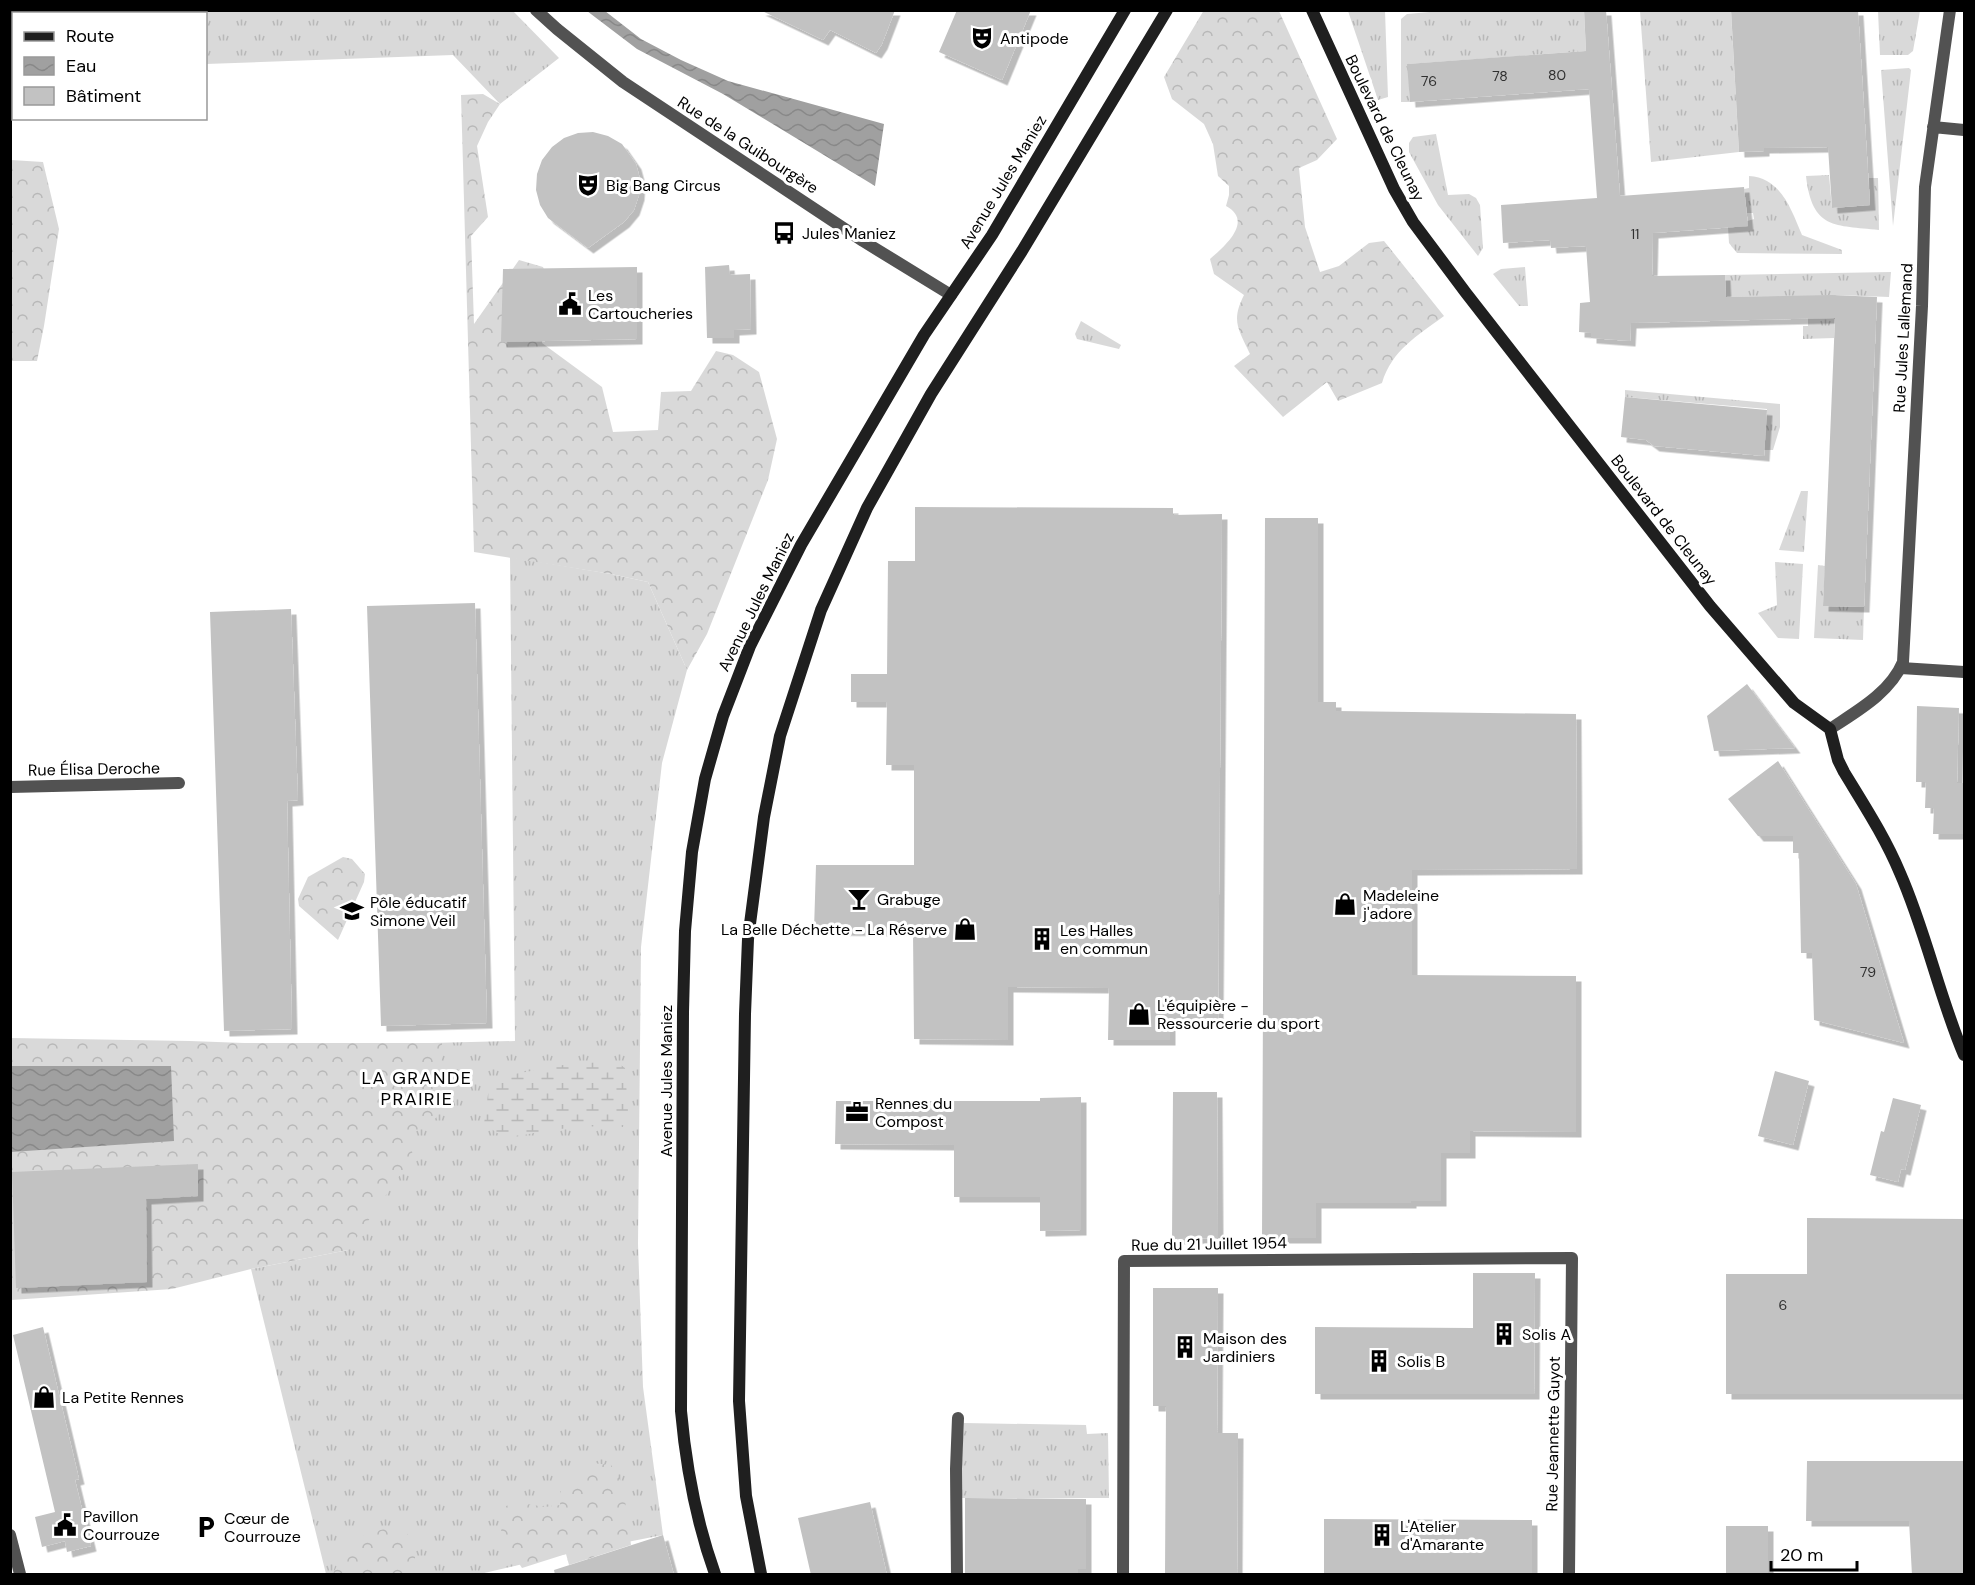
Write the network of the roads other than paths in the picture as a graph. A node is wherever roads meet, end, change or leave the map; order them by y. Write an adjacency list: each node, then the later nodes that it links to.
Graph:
1 (536, 10): 8 (street, Rue de la Guibourgère)
2 (1125, 10): 8 (main road, Avenue Jules Maniez)
3 (1167, 10): 20 (main road)
4 (1312, 10): 11 (main road, Boulevard de Cleunay)
5 (1950, 10): 6 (street, Rue Jules Lallemand)
6 (1933, 127): 7 (street); 9 (street, Rue Jules Lallemand)
7 (1965, 130)
8 (951, 295): 19 (main road, Avenue Jules Maniez)
9 (1901, 668): 10 (street); 11 (street)
10 (1965, 672)
11 (1830, 729): 14 (main road)
12 (179, 783): 13 (street, Rue Élisa Deroche)
13 (10, 787)
14 (1965, 1055)
15 (1572, 1258): 22 (street, Rue du 21 Juillet 1954); 23 (street, Rue Jeannette Guyot)
16 (958, 1418): 21 (street)
17 (10, 1535): 18 (street)
18 (20, 1575)
19 (715, 1575)
20 (761, 1575)
21 (957, 1575)
22 (1123, 1575)
23 (1569, 1575)

